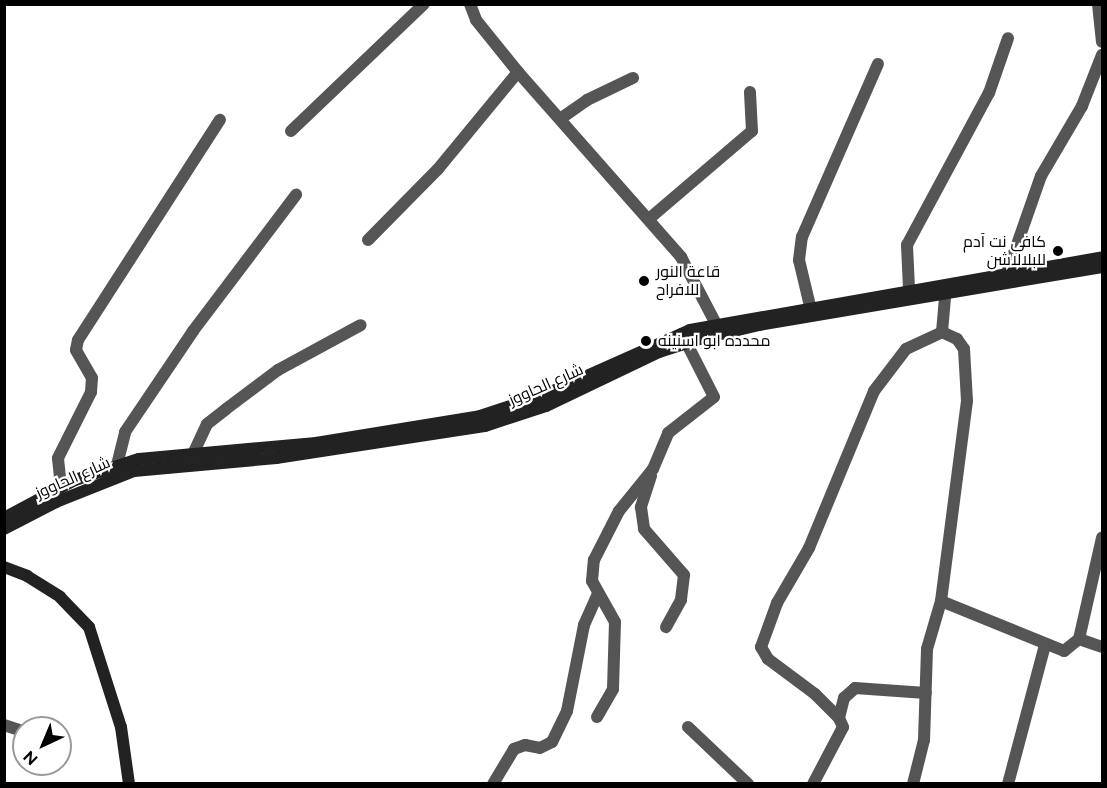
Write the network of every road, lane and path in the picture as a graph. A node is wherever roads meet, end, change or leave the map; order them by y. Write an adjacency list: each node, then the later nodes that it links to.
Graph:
1 (424, 4): 13 (street)
2 (470, 4): 8 (street)
3 (1098, 4): 5 (street)
4 (1008, 38): 20 (street)
5 (1102, 42)
6 (1102, 55): 19 (street)
7 (878, 64): 22 (street)
8 (518, 72): 11 (street); 16 (street)
9 (633, 78): 11 (street)
10 (750, 92): 15 (street)
11 (560, 119): 15 (street)
12 (220, 120): 30 (street)
13 (291, 131)
14 (296, 195): 28 (street)
15 (650, 218): 23 (street)
16 (368, 240)
17 (1102, 257): 19 (main road)
18 (1102, 267): 21 (main road, شارع الحاووز)
19 (1007, 273): 20 (main road)
20 (909, 289): 22 (main road)
21 (945, 295): 25 (street); 26 (main road, شارع الحاووز)
22 (810, 306): 23 (main road)
23 (716, 324): 26 (main road)
24 (361, 325): 27 (street)
25 (942, 332): 36 (street); 43 (street)
26 (684, 338): 27 (main road); 29 (street); 32 (main road, شارع الحاووز)
27 (193, 454): 28 (main road)
28 (117, 465): 30 (main road)
29 (653, 469): 35 (street); 37 (street)
30 (61, 488): 31 (main road)
31 (4, 518)
32 (4, 529)
33 (1102, 538): 38 (street)
34 (4, 567): 45 (main road)
35 (598, 594): 42 (street); 46 (street)
36 (941, 601): 39 (street); 41 (street)
37 (666, 627)
38 (1079, 639): 39 (street); 40 (street)
39 (1045, 645): 50 (street)
40 (1102, 647)
41 (926, 693): 43 (street); 49 (street)
42 (597, 717)
43 (839, 718): 48 (street)
44 (688, 728): 47 (street)
45 (129, 783)
46 (493, 783)
47 (748, 783)
48 (813, 783)
49 (913, 783)
50 (1008, 783)

